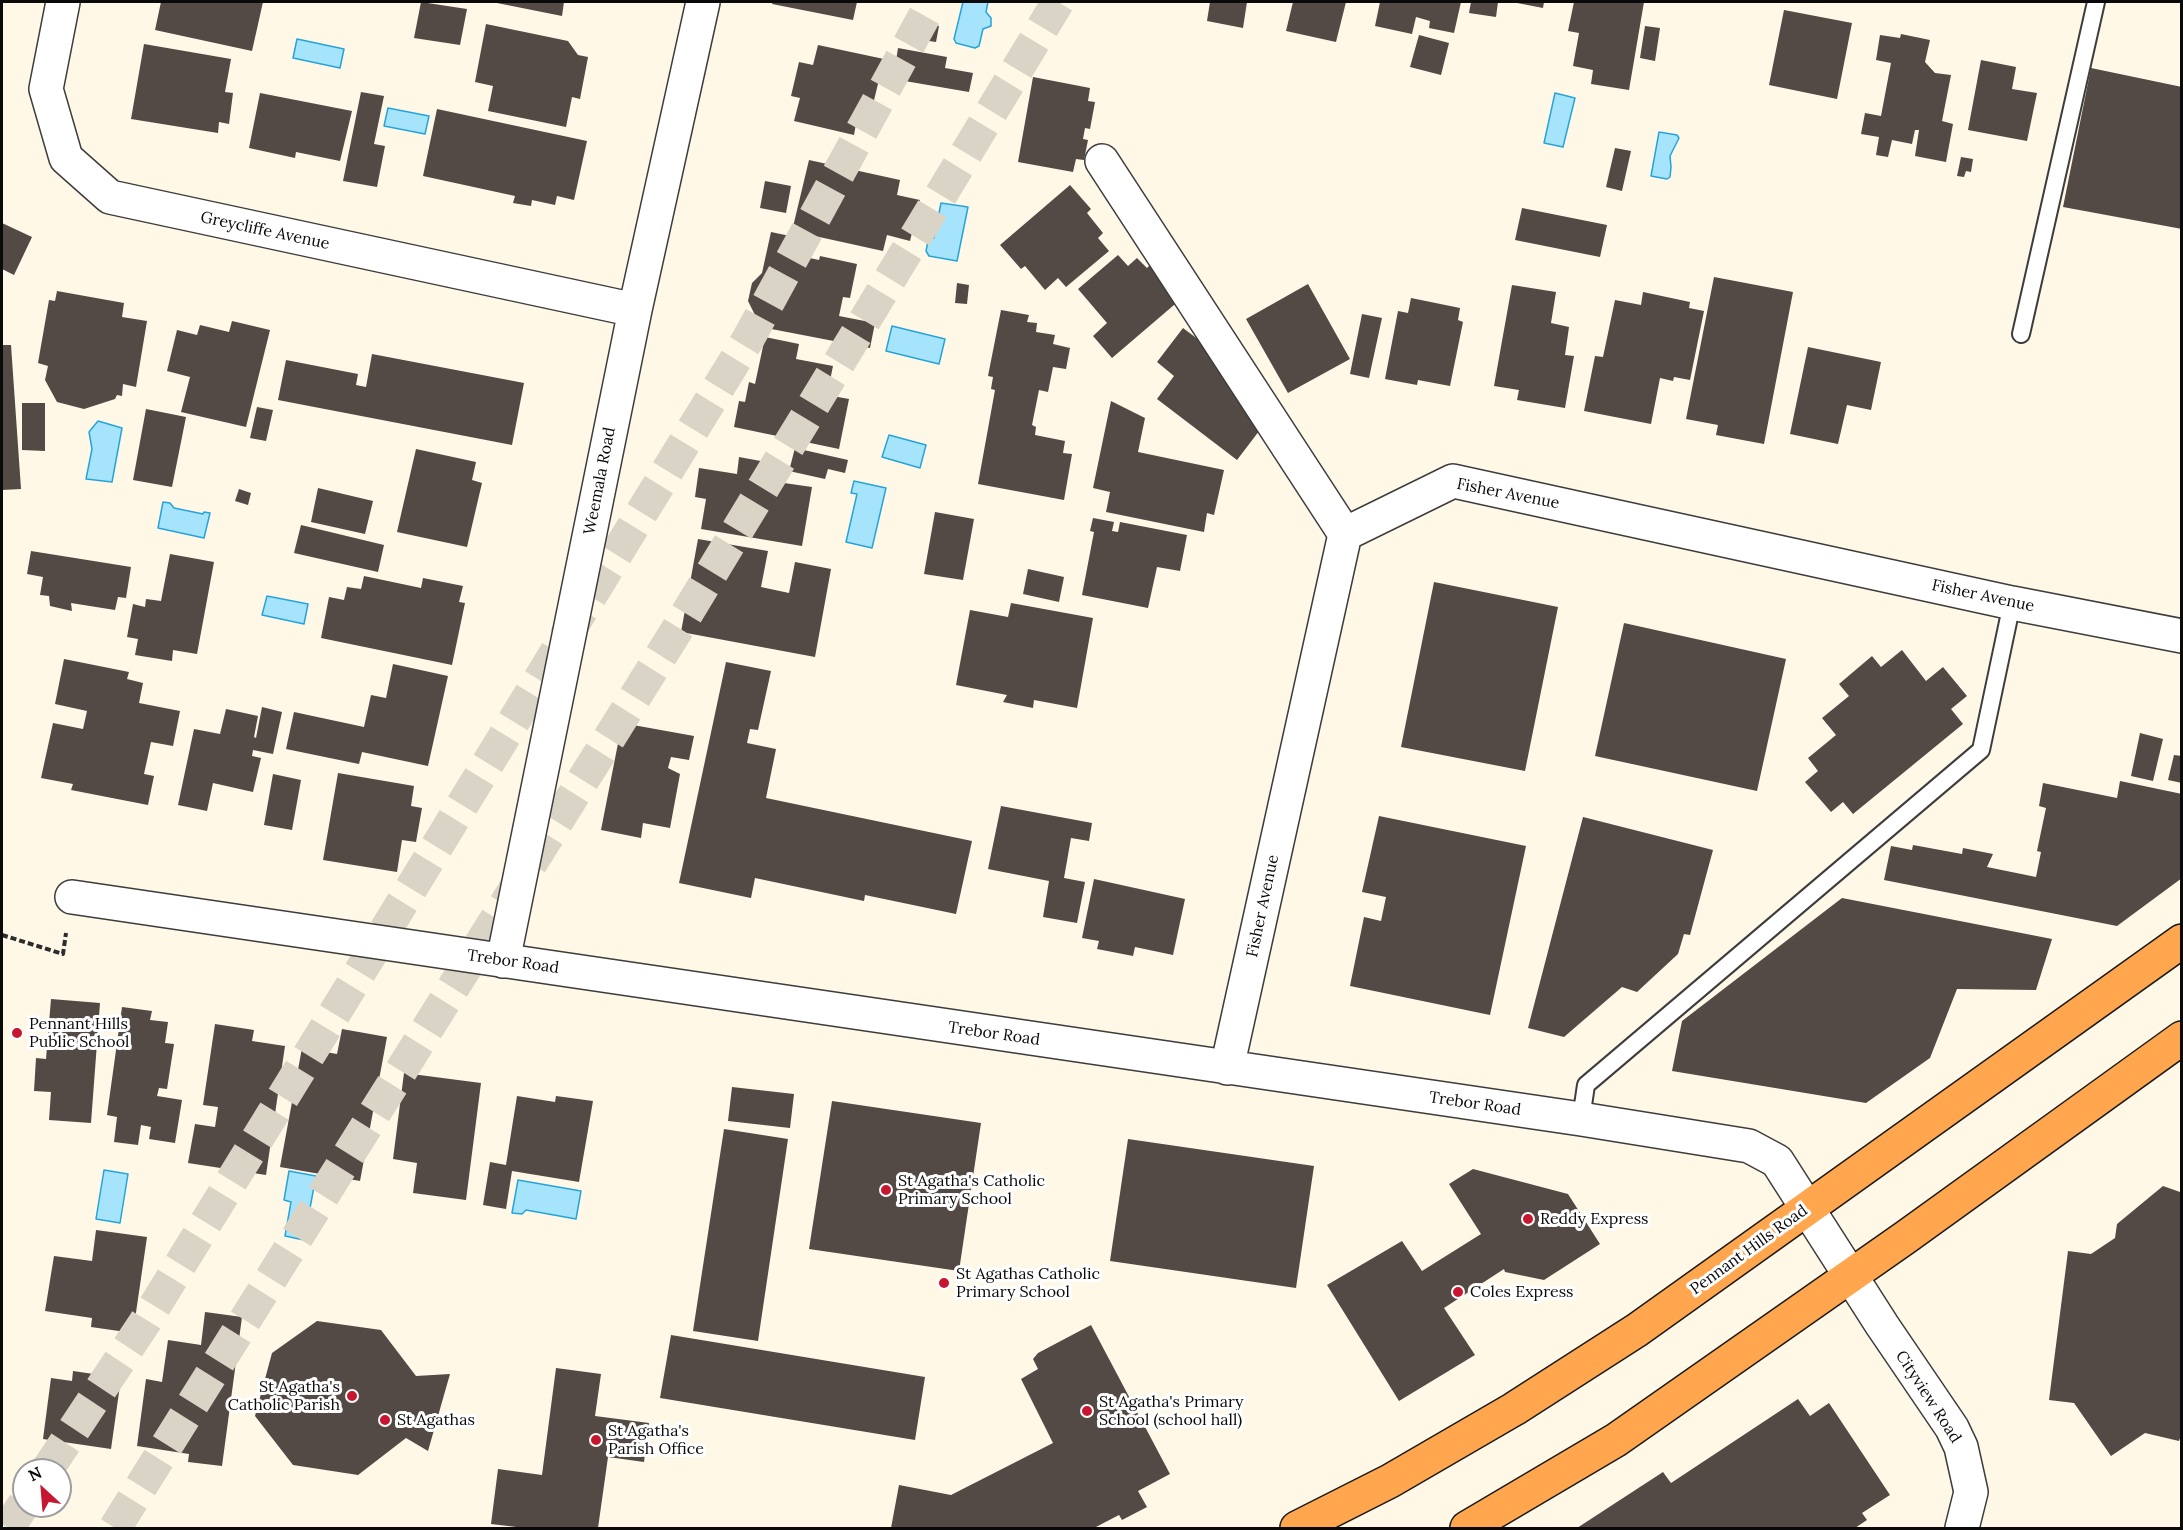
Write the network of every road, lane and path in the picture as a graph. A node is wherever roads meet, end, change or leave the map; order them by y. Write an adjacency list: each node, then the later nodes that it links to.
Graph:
1 (63, 2): 5 (street, Greycliffe Avenue)
2 (703, 2): 5 (street, Weemala Road)
3 (2096, 2): 6 (lane)
4 (1102, 161): 7 (street)
5 (635, 310): 13 (street, Weemala Road)
6 (2021, 334)
7 (1345, 534): 8 (street, Fisher Avenue); 15 (street, Fisher Avenue)
8 (2012, 603): 9 (street, Fisher Avenue); 16 (lane)
9 (2181, 636)
10 (72, 897): 11 (path); 13 (street, Trebor Road)
11 (2, 935)
12 (2181, 941): 17 (highway, Pennant Hills Road)
13 (503, 961): 15 (street, Trebor Road)
14 (2181, 1038): 18 (highway)
15 (1227, 1068): 16 (street, Trebor Road)
16 (1581, 1119): 17 (street, Trebor Road)
17 (1808, 1208): 18 (street, Trebor Road); 19 (highway, Pennant Hills Road)
18 (1851, 1276): 20 (highway); 21 (street, Cityview Road)
19 (1297, 1528)
20 (1467, 1528)
21 (1962, 1528)

